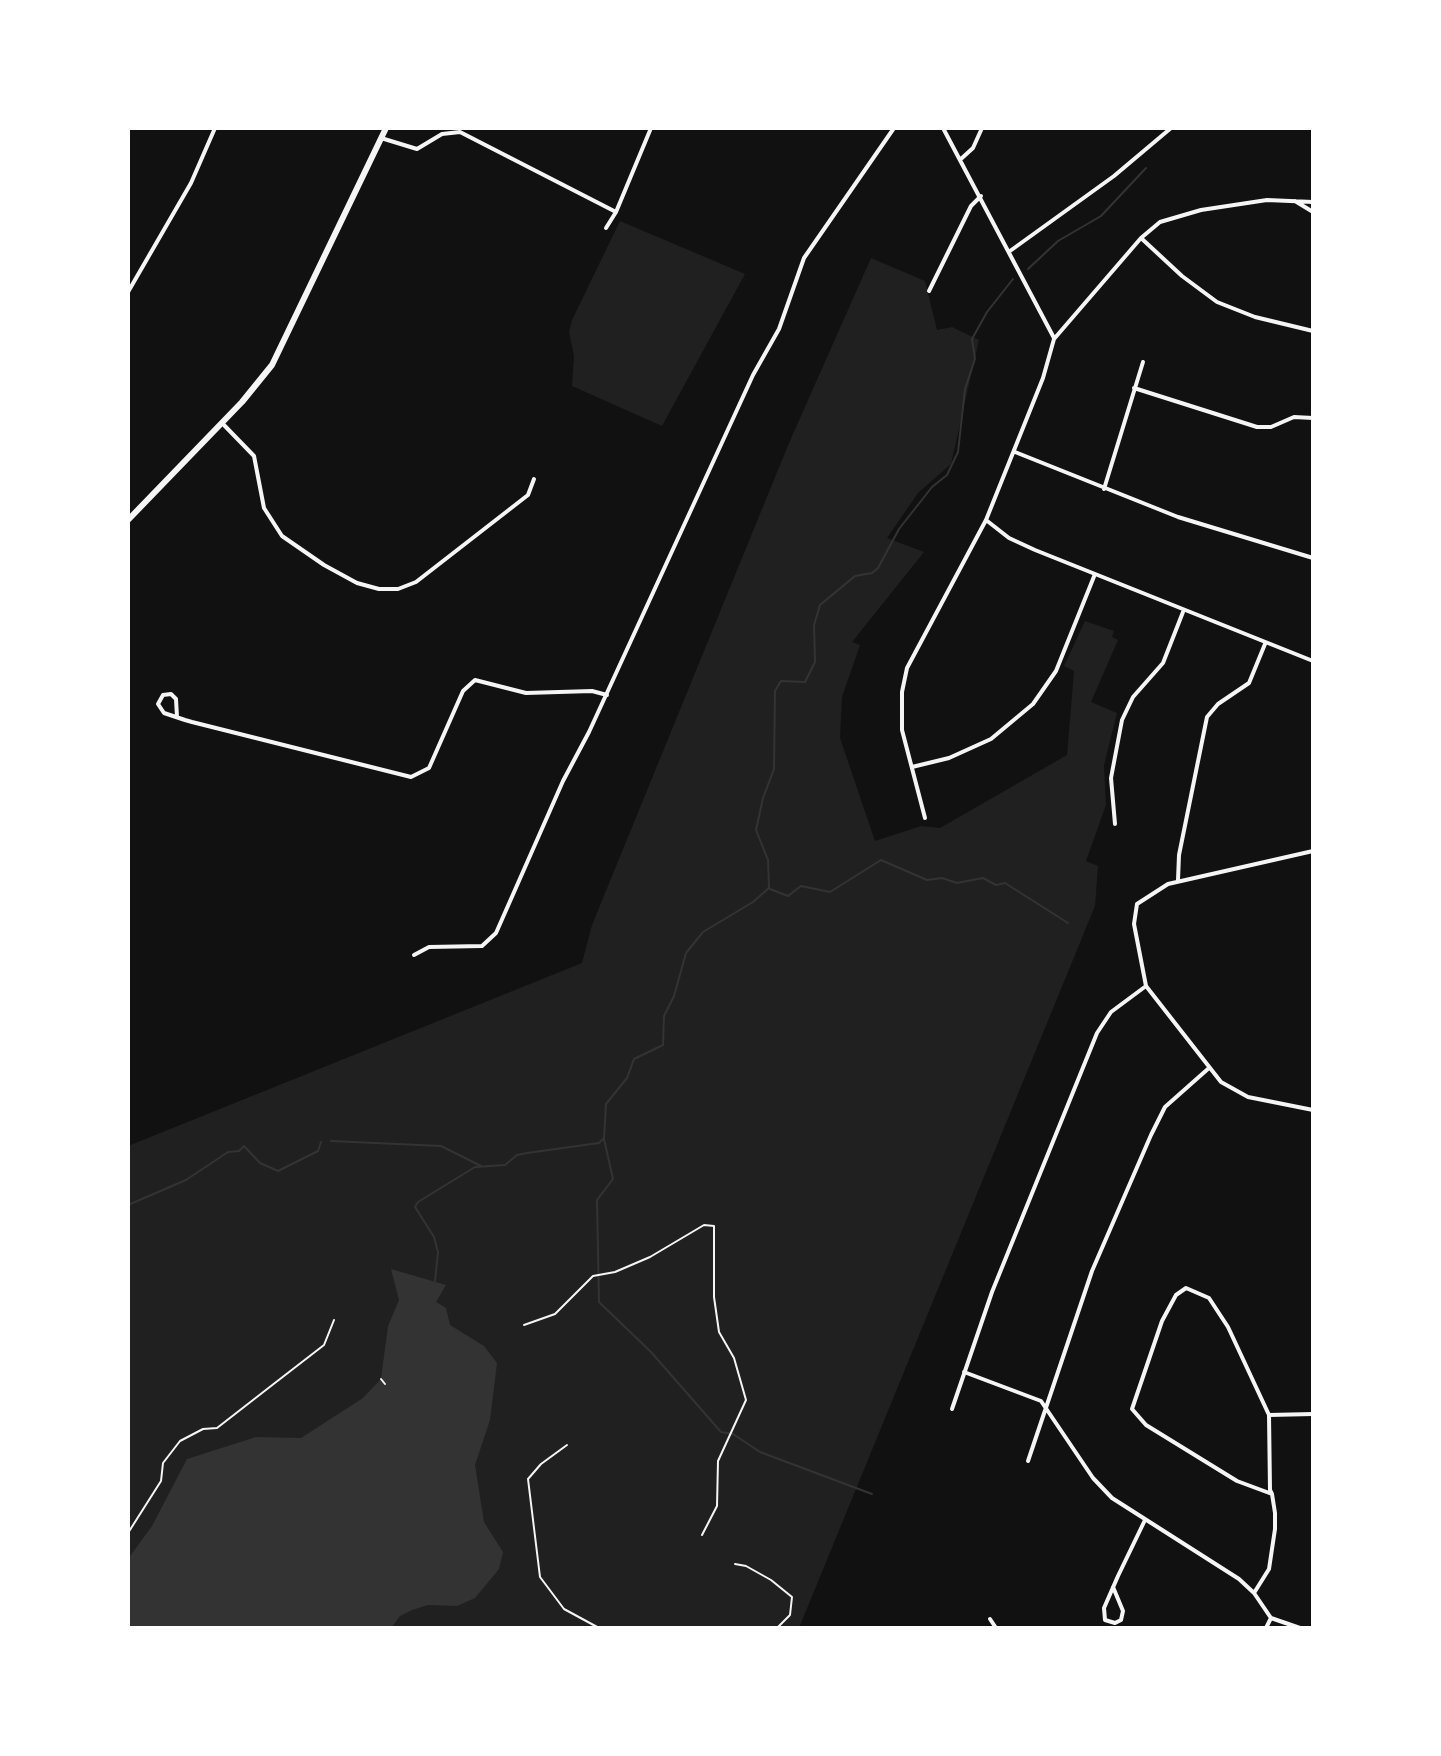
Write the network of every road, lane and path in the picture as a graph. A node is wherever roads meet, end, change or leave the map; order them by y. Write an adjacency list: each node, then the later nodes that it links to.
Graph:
1 (215, 128): 19 (street)
2 (386, 128): 8 (main road)
3 (651, 128): 13 (street)
4 (894, 128): 36 (street)
5 (943, 128): 9 (street)
6 (982, 128): 9 (street)
7 (1171, 128): 17 (street)
8 (381, 138): 13 (street); 25 (main road)
9 (962, 158): 10 (street)
10 (981, 196): 17 (street); 18 (street)
11 (1295, 201): 12 (street); 14 (street); 16 (street)
12 (1313, 202)
13 (616, 212): 15 (street)
14 (1313, 212)
15 (606, 228)
16 (1141, 238): 20 (street); 21 (street)
17 (1010, 251): 21 (street)
18 (929, 291)
19 (128, 292)
20 (1313, 331)
21 (1054, 339): 26 (street)
22 (1143, 362): 23 (street)
23 (1134, 388): 24 (street); 28 (street)
24 (1313, 418)
25 (222, 423): 27 (street); 29 (main road)
26 (1015, 452): 28 (street); 30 (street)
27 (534, 479)
28 (1104, 489): 31 (street)
29 (128, 520)
30 (986, 520): 32 (street); 38 (street)
31 (1313, 558)
32 (1095, 574): 33 (street); 38 (street)
33 (1183, 612): 34 (street); 40 (street)
34 (1265, 644): 35 (street); 42 (street)
35 (1313, 661)
36 (607, 695): 37 (street); 43 (street)
37 (177, 717): 37 (street)
38 (912, 767): 39 (street)
39 (925, 818)
40 (1115, 824)
41 (1313, 851): 42 (street)
42 (1178, 880): 44 (street)
43 (414, 955)
44 (1146, 986): 45 (street); 49 (street)
45 (1209, 1068): 46 (street); 53 (street)
46 (1313, 1110)
47 (334, 1320): 60 (path)
48 (524, 1325): 61 (path)
49 (964, 1372): 52 (street); 53 (street)
50 (381, 1379): 51 (path)
51 (385, 1384)
52 (952, 1409)
53 (1046, 1409): 57 (street); 59 (street)
54 (1313, 1414): 55 (street)
55 (1269, 1415): 58 (street); 58 (street)
56 (567, 1445): 67 (path)
57 (1028, 1461)
58 (1272, 1494): 64 (street)
59 (1145, 1520): 63 (street); 64 (street)
60 (128, 1533)
61 (702, 1535)
62 (735, 1564): 68 (path)
63 (1113, 1587): 63 (street)
64 (1254, 1593): 65 (street)
65 (1271, 1618): 70 (street); 71 (street)
66 (990, 1619): 69 (street)
67 (599, 1628)
68 (777, 1628)
69 (996, 1628)
70 (1266, 1628)
71 (1300, 1628)

